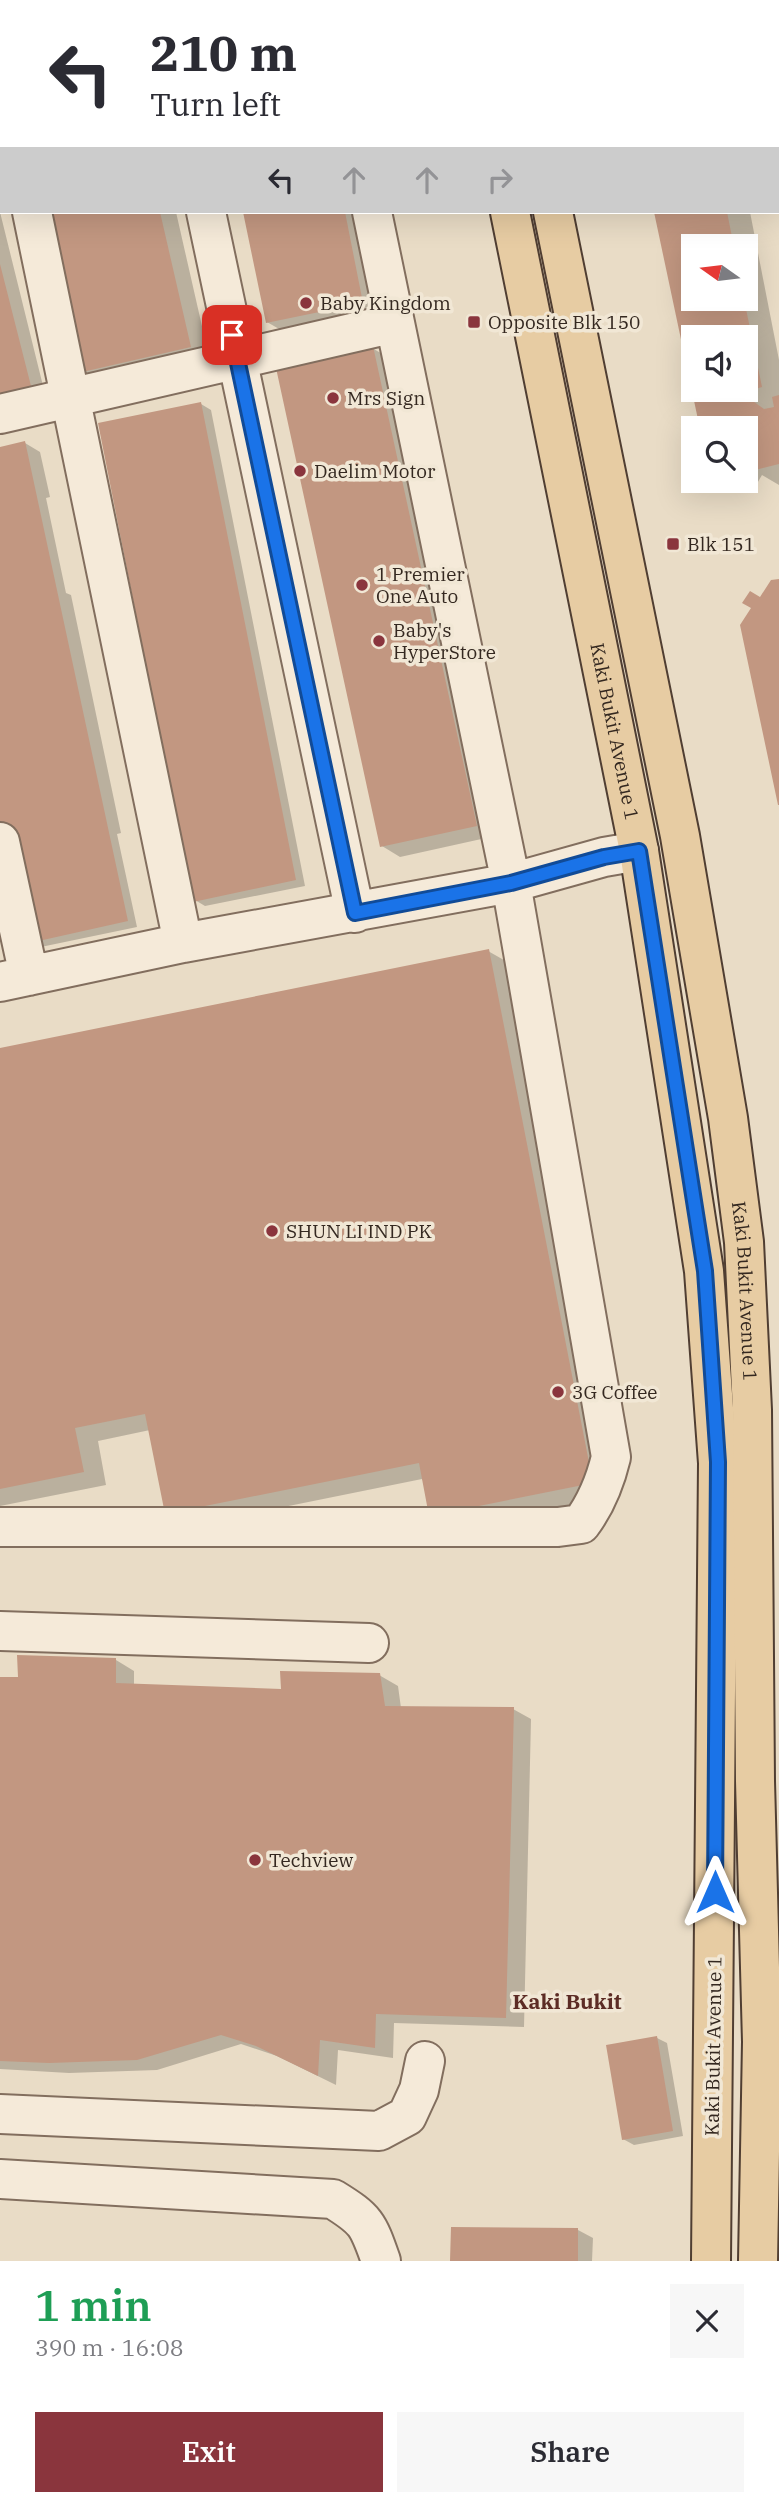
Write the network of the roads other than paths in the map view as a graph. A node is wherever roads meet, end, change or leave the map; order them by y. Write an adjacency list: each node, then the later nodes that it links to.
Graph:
1 (32, 214): 8 (lane)
2 (206, 214): 7 (lane)
3 (372, 214): 6 (lane)
4 (510, 214): 11 (main road, Kaki Bukit Avenue 1)
5 (553, 214): 24 (main road, Kaki Bukit Avenue 1)
6 (395, 323): 7 (lane); 12 (lane)
7 (238, 359): 8 (lane); 13 (lane)
8 (70, 398): 9 (lane); 14 (lane)
9 (0, 414)
10 (0, 842): 15 (lane)
11 (639, 851): 12 (lane); 23 (main road, Kaki Bukit Avenue 1)
12 (511, 883): 13 (lane); 16 (lane)
13 (355, 913): 14 (lane)
14 (183, 943): 15 (lane)
15 (14, 979)
16 (0, 1527)
17 (0, 1631): 18 (lane)
18 (369, 1643)
19 (425, 2061): 20 (lane)
20 (0, 2114)
21 (0, 2179): 22 (lane)
22 (381, 2261)
23 (711, 2261)
24 (758, 2261)

